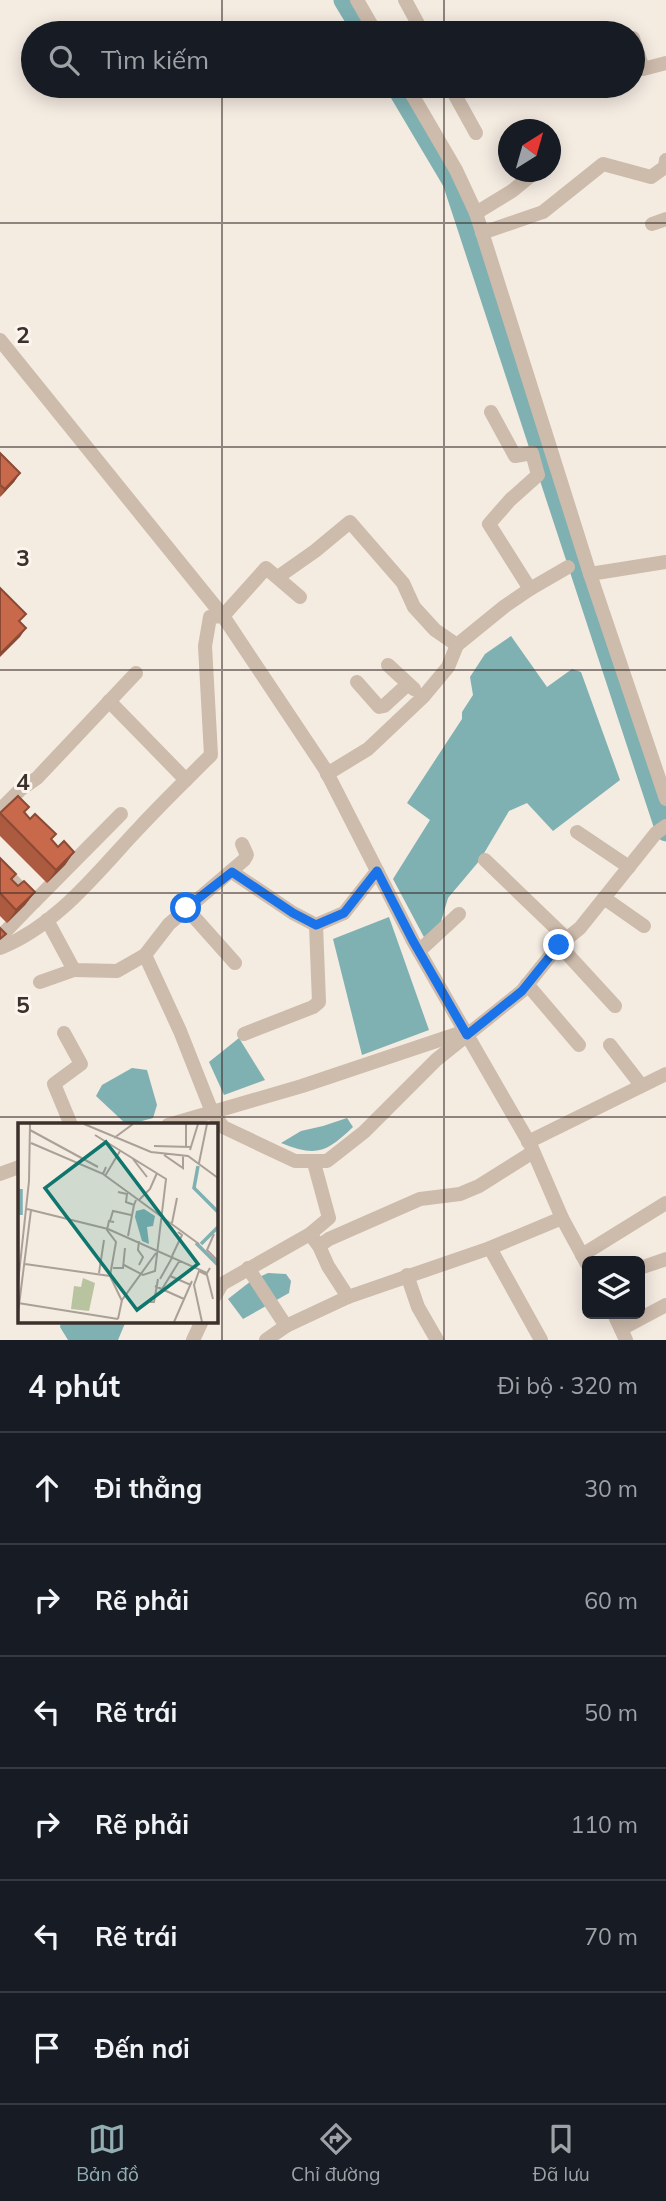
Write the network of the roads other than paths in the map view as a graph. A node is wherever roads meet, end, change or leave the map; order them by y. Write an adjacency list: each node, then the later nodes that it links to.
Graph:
1 (357, 0): 3 (street)
2 (405, 0): 4 (street)
3 (369, 21)
4 (416, 21)
5 (666, 63): 6 (street)
6 (645, 68)
7 (414, 98): 12 (street)
8 (456, 98): 9 (street)
9 (475, 133)
10 (666, 160): 13 (street)
11 (523, 182): 12 (street)
12 (476, 213): 13 (street)
13 (482, 233): 18 (street)
14 (0, 340): 22 (street)
15 (491, 412): 20 (street)
16 (666, 562): 18 (street)
17 (568, 567): 20 (street)
18 (590, 574): 32 (street)
19 (278, 577): 21 (street); 22 (street); 23 (street)
20 (530, 589): 23 (street)
21 (300, 597)
22 (223, 615): 30 (street); 31 (street)
23 (457, 645): 28 (street)
24 (388, 665): 27 (street)
25 (136, 673): 29 (street)
26 (357, 682): 27 (street)
27 (408, 684): 28 (street)
28 (423, 697): 30 (street)
29 (109, 701): 31 (street); 33 (street)
30 (327, 774): 41 (street)
31 (186, 780): 47 (street)
32 (666, 799)
33 (0, 810)
34 (121, 814): 44 (street)
35 (661, 829): 39 (street)
36 (577, 832): 39 (street)
37 (242, 844): 42 (street)
38 (485, 860): 51 (street)
39 (629, 867): 43 (street)
40 (0, 868): 44 (street)
41 (377, 871): 48 (street); 52 (street)
42 (232, 872): 45 (street); 48 (street)
43 (604, 898): 49 (street); 51 (street)
44 (34, 902): 50 (street)
45 (186, 908): 53 (street); 54 (street)
46 (459, 914): 52 (street)
47 (47, 920): 50 (street); 55 (street)
48 (316, 925): 61 (street)
49 (644, 926)
50 (1, 941)
51 (563, 942): 57 (street); 58 (street)
52 (419, 951): 60 (street)
53 (145, 955): 55 (street); 66 (street)
54 (235, 963)
55 (74, 970): 56 (street)
56 (40, 982)
57 (527, 984): 60 (street); 62 (street)
58 (615, 1006)
59 (64, 1033): 67 (street)
60 (466, 1033): 66 (street); 69 (street); 70 (street)
61 (244, 1034)
62 (579, 1045)
63 (610, 1045): 65 (street)
64 (666, 1074): 65 (street)
65 (641, 1085): 69 (street)
66 (212, 1112): 68 (street); 70 (street)
67 (70, 1123)
68 (175, 1123)
69 (531, 1147): 74 (street); 76 (street)
70 (314, 1163): 75 (street)
71 (18, 1167): 72 (street)
72 (0, 1174)
73 (666, 1203): 79 (street)
74 (562, 1218): 77 (street); 78 (street)
75 (310, 1234): 76 (street); 82 (street)
76 (319, 1246): 85 (street)
77 (490, 1248): 83 (street); 94 (street)
78 (583, 1256)
79 (589, 1256)
80 (666, 1259): 81 (street)
81 (645, 1266)
82 (250, 1271): 84 (street); 89 (street)
83 (407, 1275): 85 (street); 91 (street)
84 (217, 1293)
85 (348, 1297): 89 (street)
86 (666, 1305): 90 (street)
87 (616, 1319): 90 (street)
88 (202, 1322): 92 (street)
89 (286, 1326): 93 (street)
90 (624, 1335)
91 (434, 1339)
92 (193, 1340)
93 (266, 1340)
94 (541, 1340)

